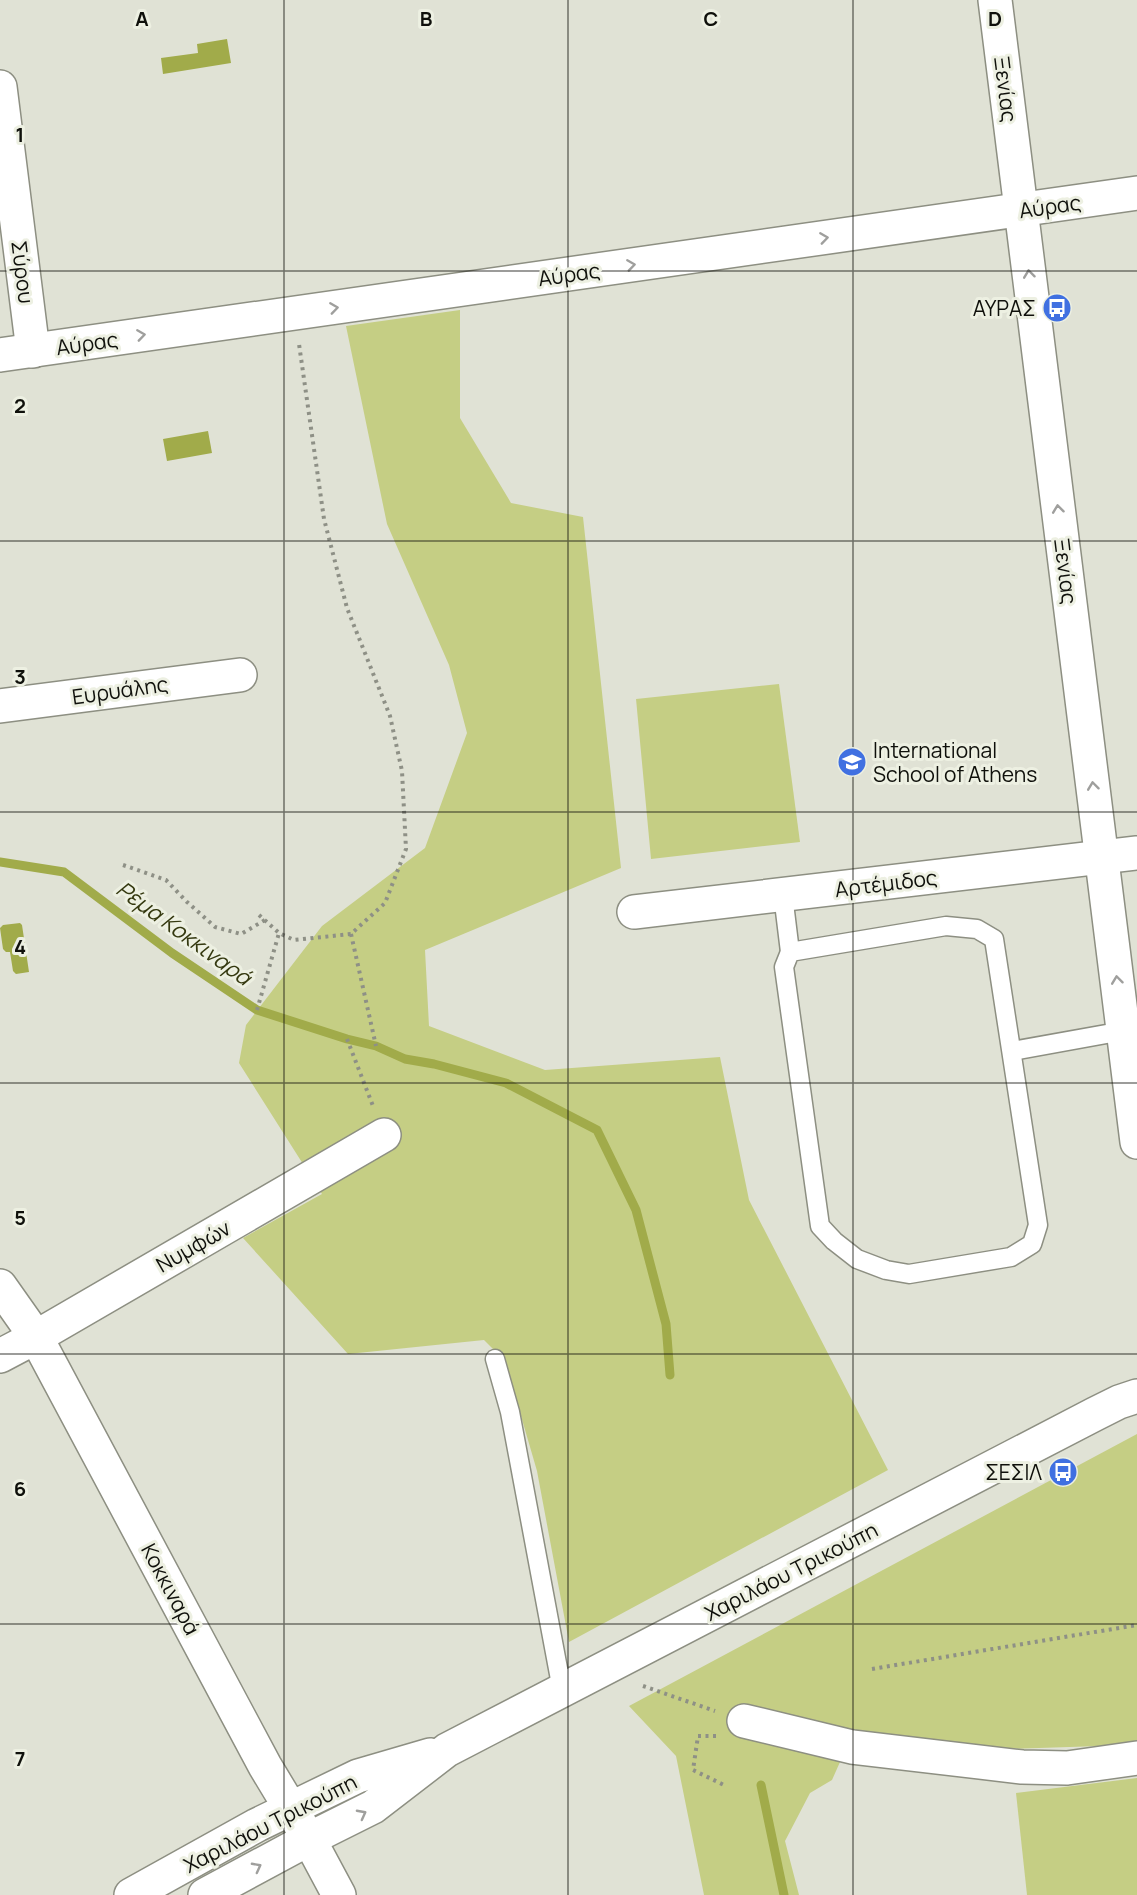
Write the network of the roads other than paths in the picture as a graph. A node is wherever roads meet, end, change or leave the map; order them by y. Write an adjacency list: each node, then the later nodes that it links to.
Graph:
1 (995, 0): 4 (street, Ξενίας)
2 (0, 87): 5 (street, Σύρου)
3 (1137, 193): 4 (street, Αύρας)
4 (1021, 210): 5 (street, Αύρας, one-way to 4); 10 (street, Ξενίας, one-way to 4)
5 (33, 351): 6 (street, Αύρας)
6 (0, 355)
7 (240, 675): 8 (street, Ευρυάλης)
8 (0, 706)
9 (1137, 853): 10 (street, Αρτέμιδος)
10 (1102, 858): 11 (street, Αρτέμιδος); 14 (street, Ξενίας, one-way to 10)
11 (783, 895): 12 (street, Αρτέμιδος); 13 (lane)
12 (634, 912)
13 (790, 952): 15 (lane); 15 (lane)
14 (1123, 1032): 15 (lane); 17 (street, Ξενίας)
15 (1012, 1051)
16 (384, 1135): 19 (street, Νυμφών)
17 (1137, 1142)
18 (0, 1286): 19 (street, Κοκκιναρά)
19 (36, 1337): 20 (street, Νυμφών); 27 (street, Κοκκιναρά)
20 (0, 1356)
21 (495, 1359): 23 (lane)
22 (1137, 1396): 23 (street, Χαριλάου Τρικούπη)
23 (562, 1690): 25 (street, Χαριλάου Τρικούπη)
24 (733, 1718): 26 (street)
25 (447, 1750): 27 (street, Χαριλάου Τρικούπη); 28 (street, Χαριλάου Τρικούπη, one-way to 25)
26 (1137, 1758)
27 (290, 1809): 28 (street, Κοκκιναρά); 29 (street, Χαριλάου Τρικούπη)
28 (309, 1839): 30 (street, Χαριλάου Τρικούπη, one-way to 28); 31 (street, Κοκκιναρά)
29 (131, 1895)
30 (206, 1895)
31 (339, 1895)

